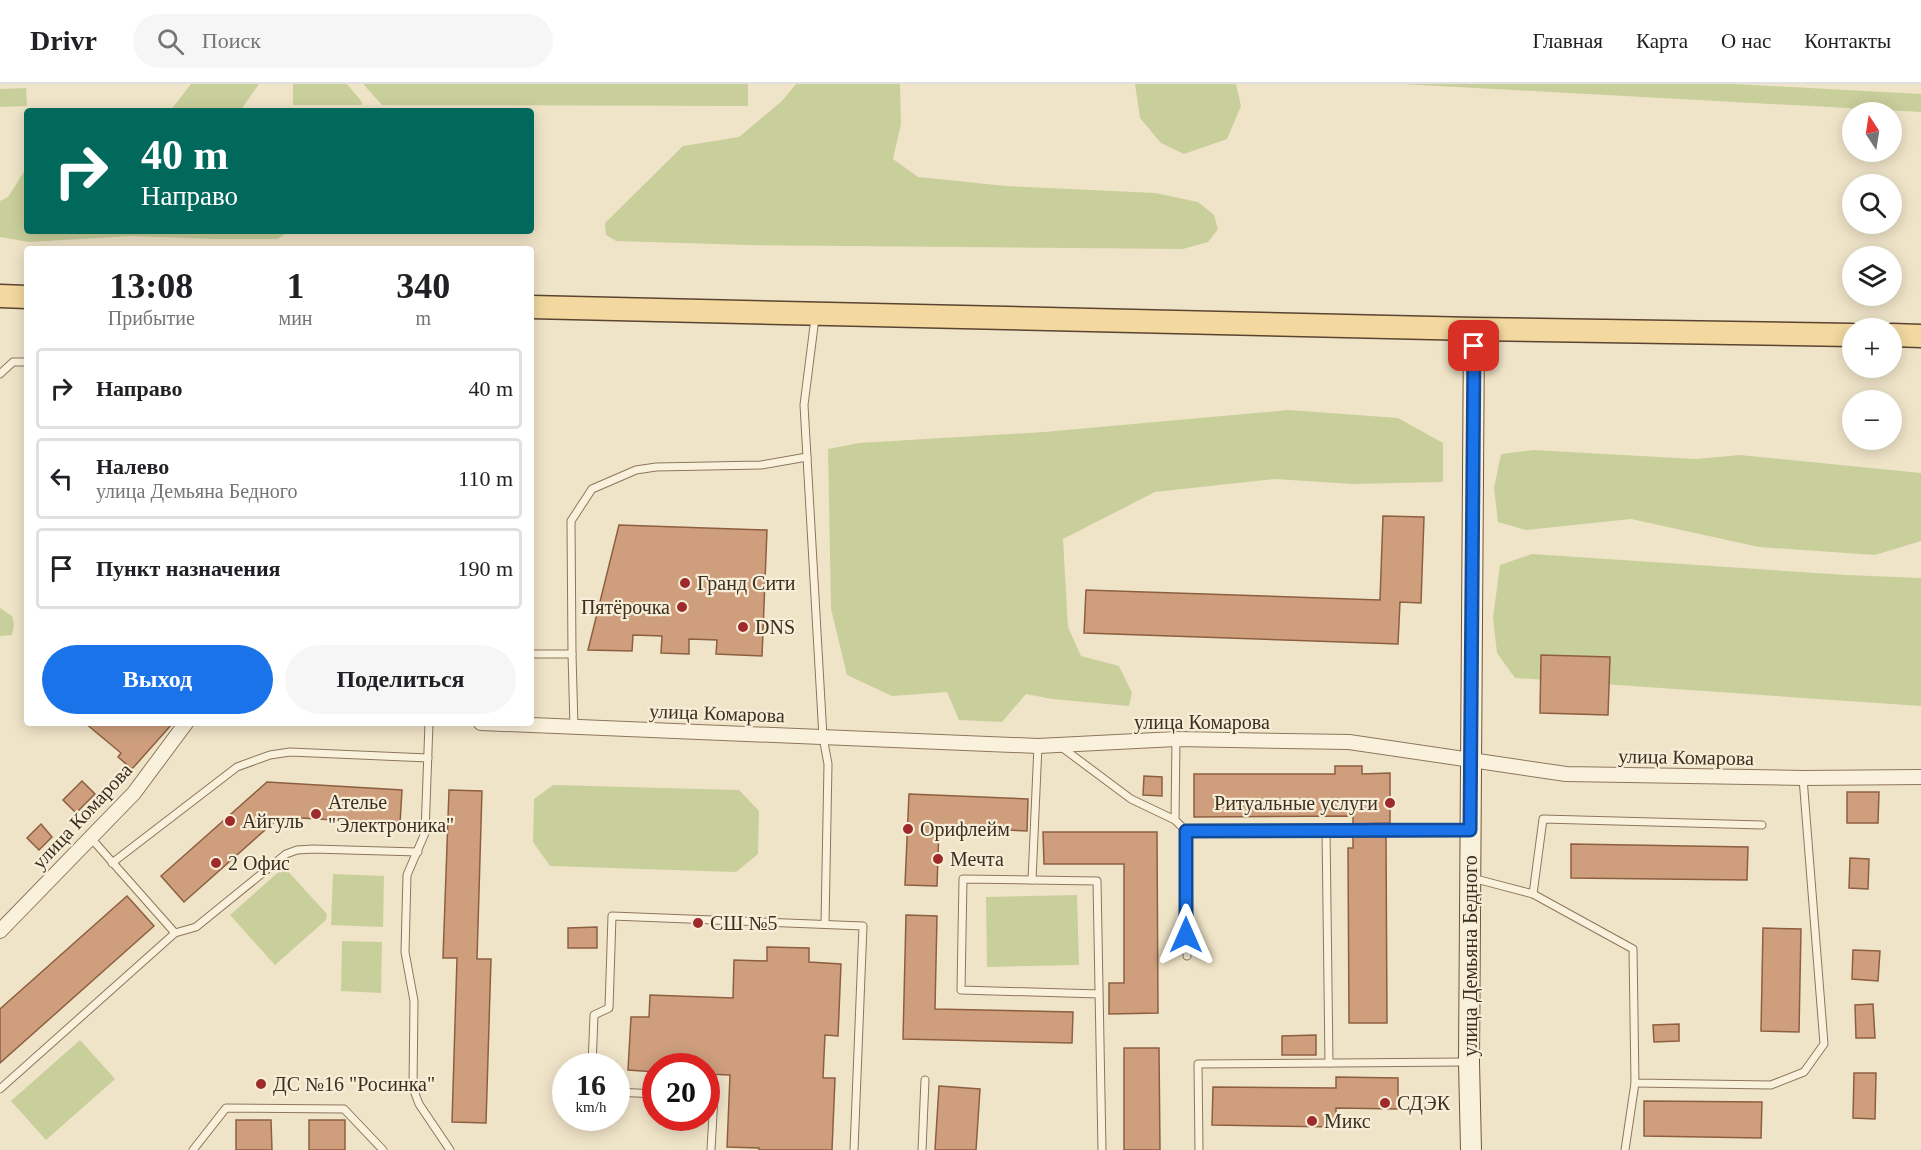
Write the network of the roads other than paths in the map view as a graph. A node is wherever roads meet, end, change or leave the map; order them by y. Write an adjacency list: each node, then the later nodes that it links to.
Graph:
1 (0, 296): 2 (main road)
2 (24, 297)
3 (534, 307): 4 (main road)
4 (816, 313): 5 (main road); 11 (lane)
5 (1474, 329): 6 (main road); 23 (street, улица Демьяна Бедного)
6 (1842, 335)
7 (1902, 335): 8 (main road)
8 (1921, 336)
9 (24, 362): 10 (lane)
10 (0, 374)
11 (807, 457): 13 (lane); 18 (lane)
12 (534, 654): 13 (lane)
13 (572, 654): 17 (lane)
14 (534, 725): 17 (street, улица Комарова)
15 (184, 726): 31 (street, улица Комарова)
16 (429, 726): 22 (lane)
17 (574, 727): 18 (street, улица Комарова)
18 (823, 737): 21 (street, улица Комарова); 37 (lane)
19 (1176, 739): 20 (street, улица Комарова); 23 (street, улица Комарова); 26 (lane)
20 (1058, 744): 21 (street, улица Комарова); 26 (lane)
21 (1038, 746): 35 (lane)
22 (428, 758): 32 (lane); 33 (lane)
23 (1471, 760): 25 (street, улица Комарова); 29 (street, улица Демьяна Бедного)
24 (1921, 777): 25 (street, улица Комарова)
25 (1803, 778): 46 (lane)
26 (1175, 820): 30 (lane)
27 (1762, 825): 36 (lane)
28 (1326, 829): 29 (lane); 30 (lane); 44 (lane)
29 (1470, 830): 34 (street, улица Демьяна Бедного)
30 (1186, 831): 40 (lane)
31 (90, 837): 33 (lane); 38 (street, улица Комарова)
32 (418, 852): 39 (lane); 51 (lane)
33 (112, 863): 39 (lane)
34 (1471, 878): 36 (lane); 43 (street, улица Демьяна Бедного)
35 (1032, 880): 41 (lane); 41 (lane)
36 (1533, 894): 46 (lane)
37 (825, 924): 42 (lane); 53 (lane)
38 (0, 931)
39 (176, 933): 47 (lane)
40 (1186, 956)
41 (1099, 994): 55 (lane)
42 (593, 1053)
43 (1469, 1062): 44 (lane); 57 (street, улица Демьяна Бедного)
44 (1329, 1063): 56 (lane)
45 (925, 1080): 54 (lane)
46 (1635, 1083): 58 (lane)
47 (0, 1089)
48 (712, 1131): 52 (lane)
49 (193, 1150): 50 (lane)
50 (383, 1150)
51 (450, 1150)
52 (711, 1150)
53 (854, 1150)
54 (922, 1150)
55 (1102, 1150)
56 (1199, 1150)
57 (1471, 1150)
58 (1625, 1150)

